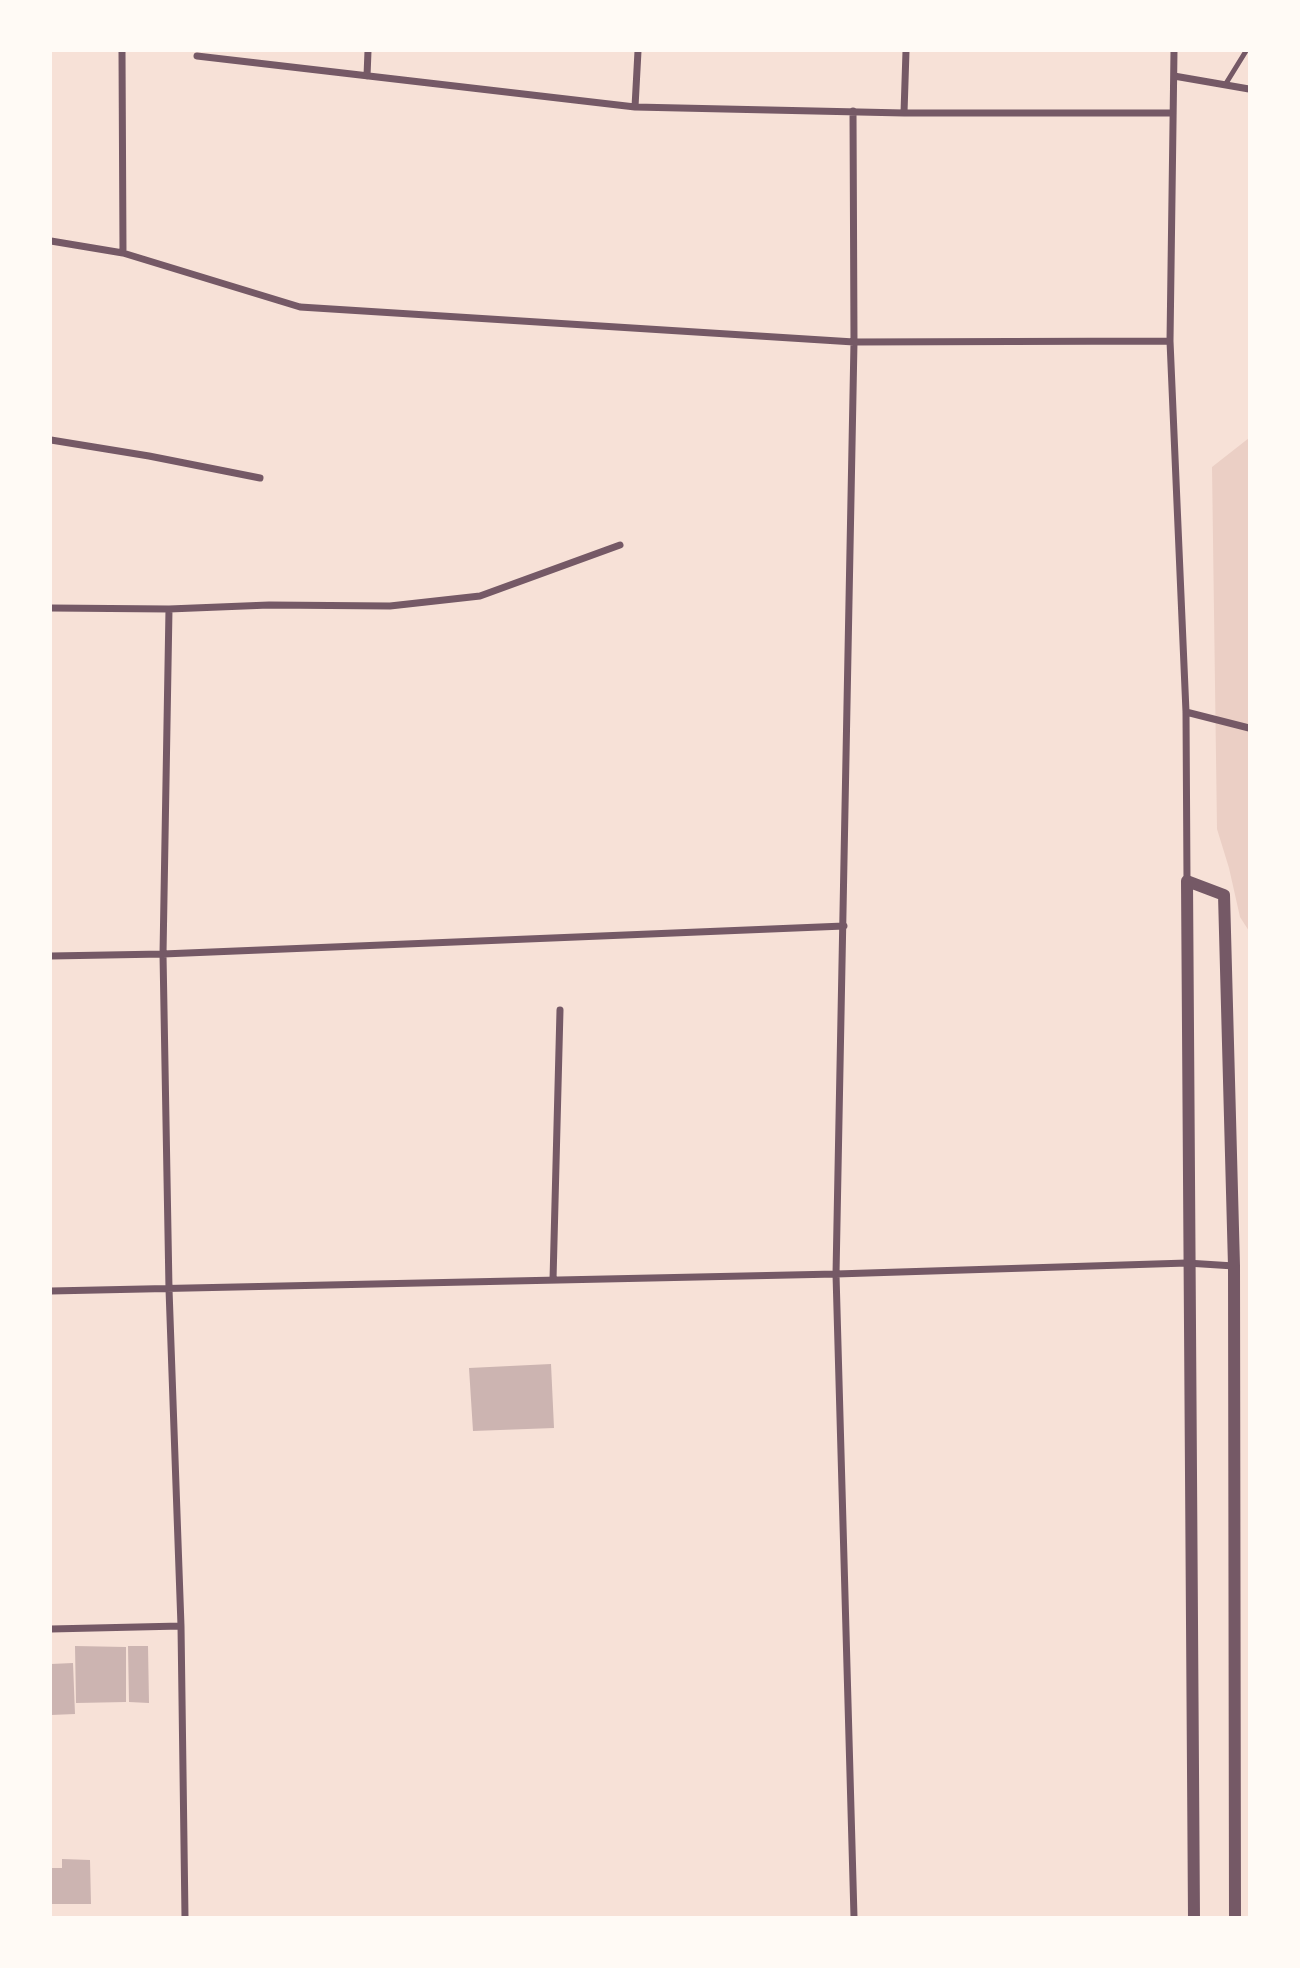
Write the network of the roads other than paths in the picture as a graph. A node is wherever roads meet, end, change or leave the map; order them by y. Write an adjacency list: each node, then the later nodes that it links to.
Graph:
1 (122, 51): 17 (street)
2 (368, 51): 8 (street)
3 (638, 51): 12 (street)
4 (906, 51): 14 (street)
5 (1174, 51): 9 (street)
6 (1246, 51): 10 (lane)
7 (197, 56): 8 (street)
8 (367, 76): 12 (street)
9 (1174, 76): 10 (street); 15 (street)
10 (1225, 85): 11 (street)
11 (1249, 89)
12 (635, 107): 13 (street)
13 (853, 111): 14 (street); 19 (street)
14 (904, 113): 15 (street)
15 (1172, 113): 18 (street)
16 (51, 241): 17 (street)
17 (123, 253): 19 (street)
18 (1170, 341): 19 (street); 25 (street)
19 (854, 342): 28 (street)
20 (51, 440): 21 (street)
21 (260, 478)
22 (620, 545): 24 (street)
23 (51, 608): 24 (street)
24 (169, 609): 29 (street)
25 (1186, 712): 26 (street); 27 (street)
26 (1249, 728)
27 (1186, 881): 32 (street); 33 (street)
28 (844, 926): 29 (street); 34 (street)
29 (163, 954): 30 (street); 36 (street)
30 (51, 956)
31 (560, 1010): 35 (street)
32 (1188, 1264): 33 (street); 34 (street); 42 (street)
33 (1234, 1266): 43 (street)
34 (836, 1274): 35 (street); 41 (street)
35 (553, 1280): 36 (street)
36 (169, 1289): 37 (street); 38 (street)
37 (51, 1290)
38 (181, 1626): 39 (street); 40 (street)
39 (51, 1629)
40 (185, 1917)
41 (854, 1917)
42 (1194, 1917)
43 (1235, 1917)

